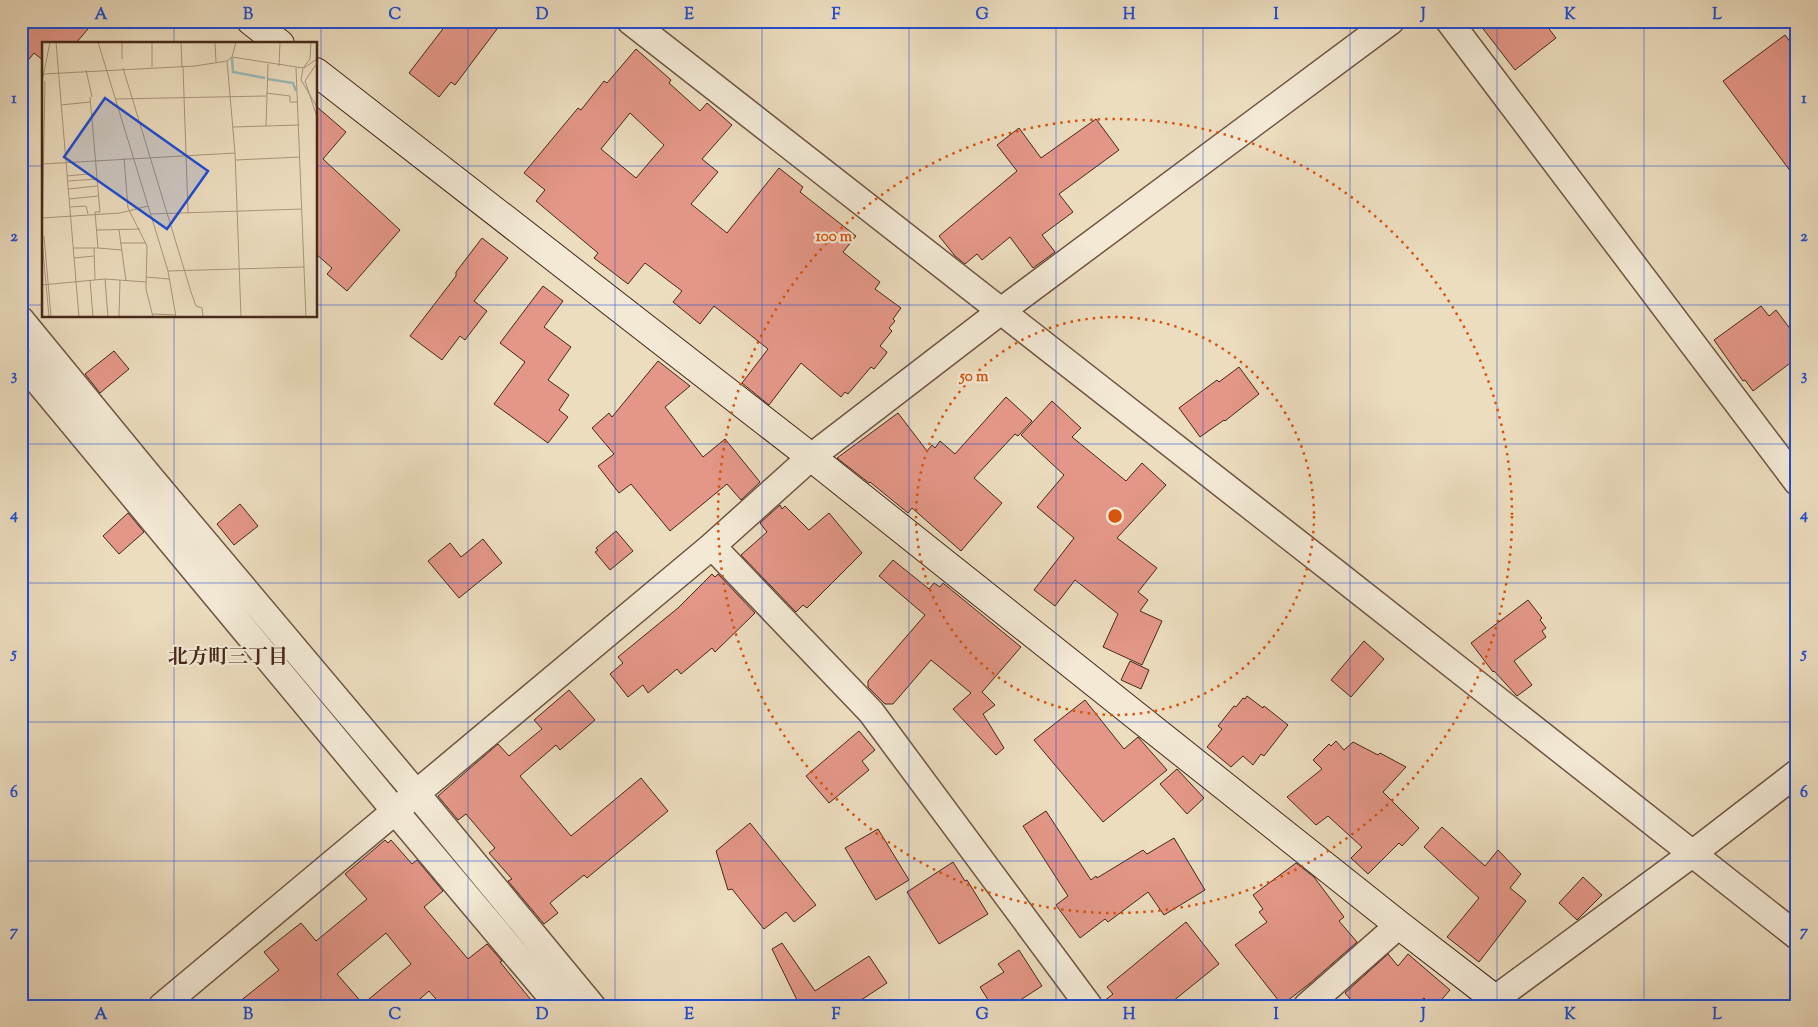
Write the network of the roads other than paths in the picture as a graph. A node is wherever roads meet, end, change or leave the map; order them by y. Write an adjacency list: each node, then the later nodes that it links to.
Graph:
1 (251, 21): 5 (street)
2 (630, 21): 7 (street)
3 (1391, 21): 7 (street)
4 (1450, 21): 11 (street)
5 (277, 42)
6 (318, 74): 10 (street)
7 (1001, 311): 10 (street); 16 (street)
8 (21, 320): 14 (street)
9 (21, 361): 15 (street)
10 (811, 457): 12 (street); 17 (street)
11 (1797, 482)
12 (712, 546): 14 (street); 23 (street)
13 (1797, 772): 16 (street)
14 (416, 793): 15 (street); 22 (street)
15 (395, 811): 20 (street); 21 (street)
16 (1692, 854): 18 (street); 19 (street)
17 (1399, 925): 19 (street); 24 (street)
18 (1797, 936)
19 (1499, 1002)
20 (162, 1006)
21 (559, 1006)
22 (592, 1006)
23 (1089, 1006)
24 (1307, 1006)

